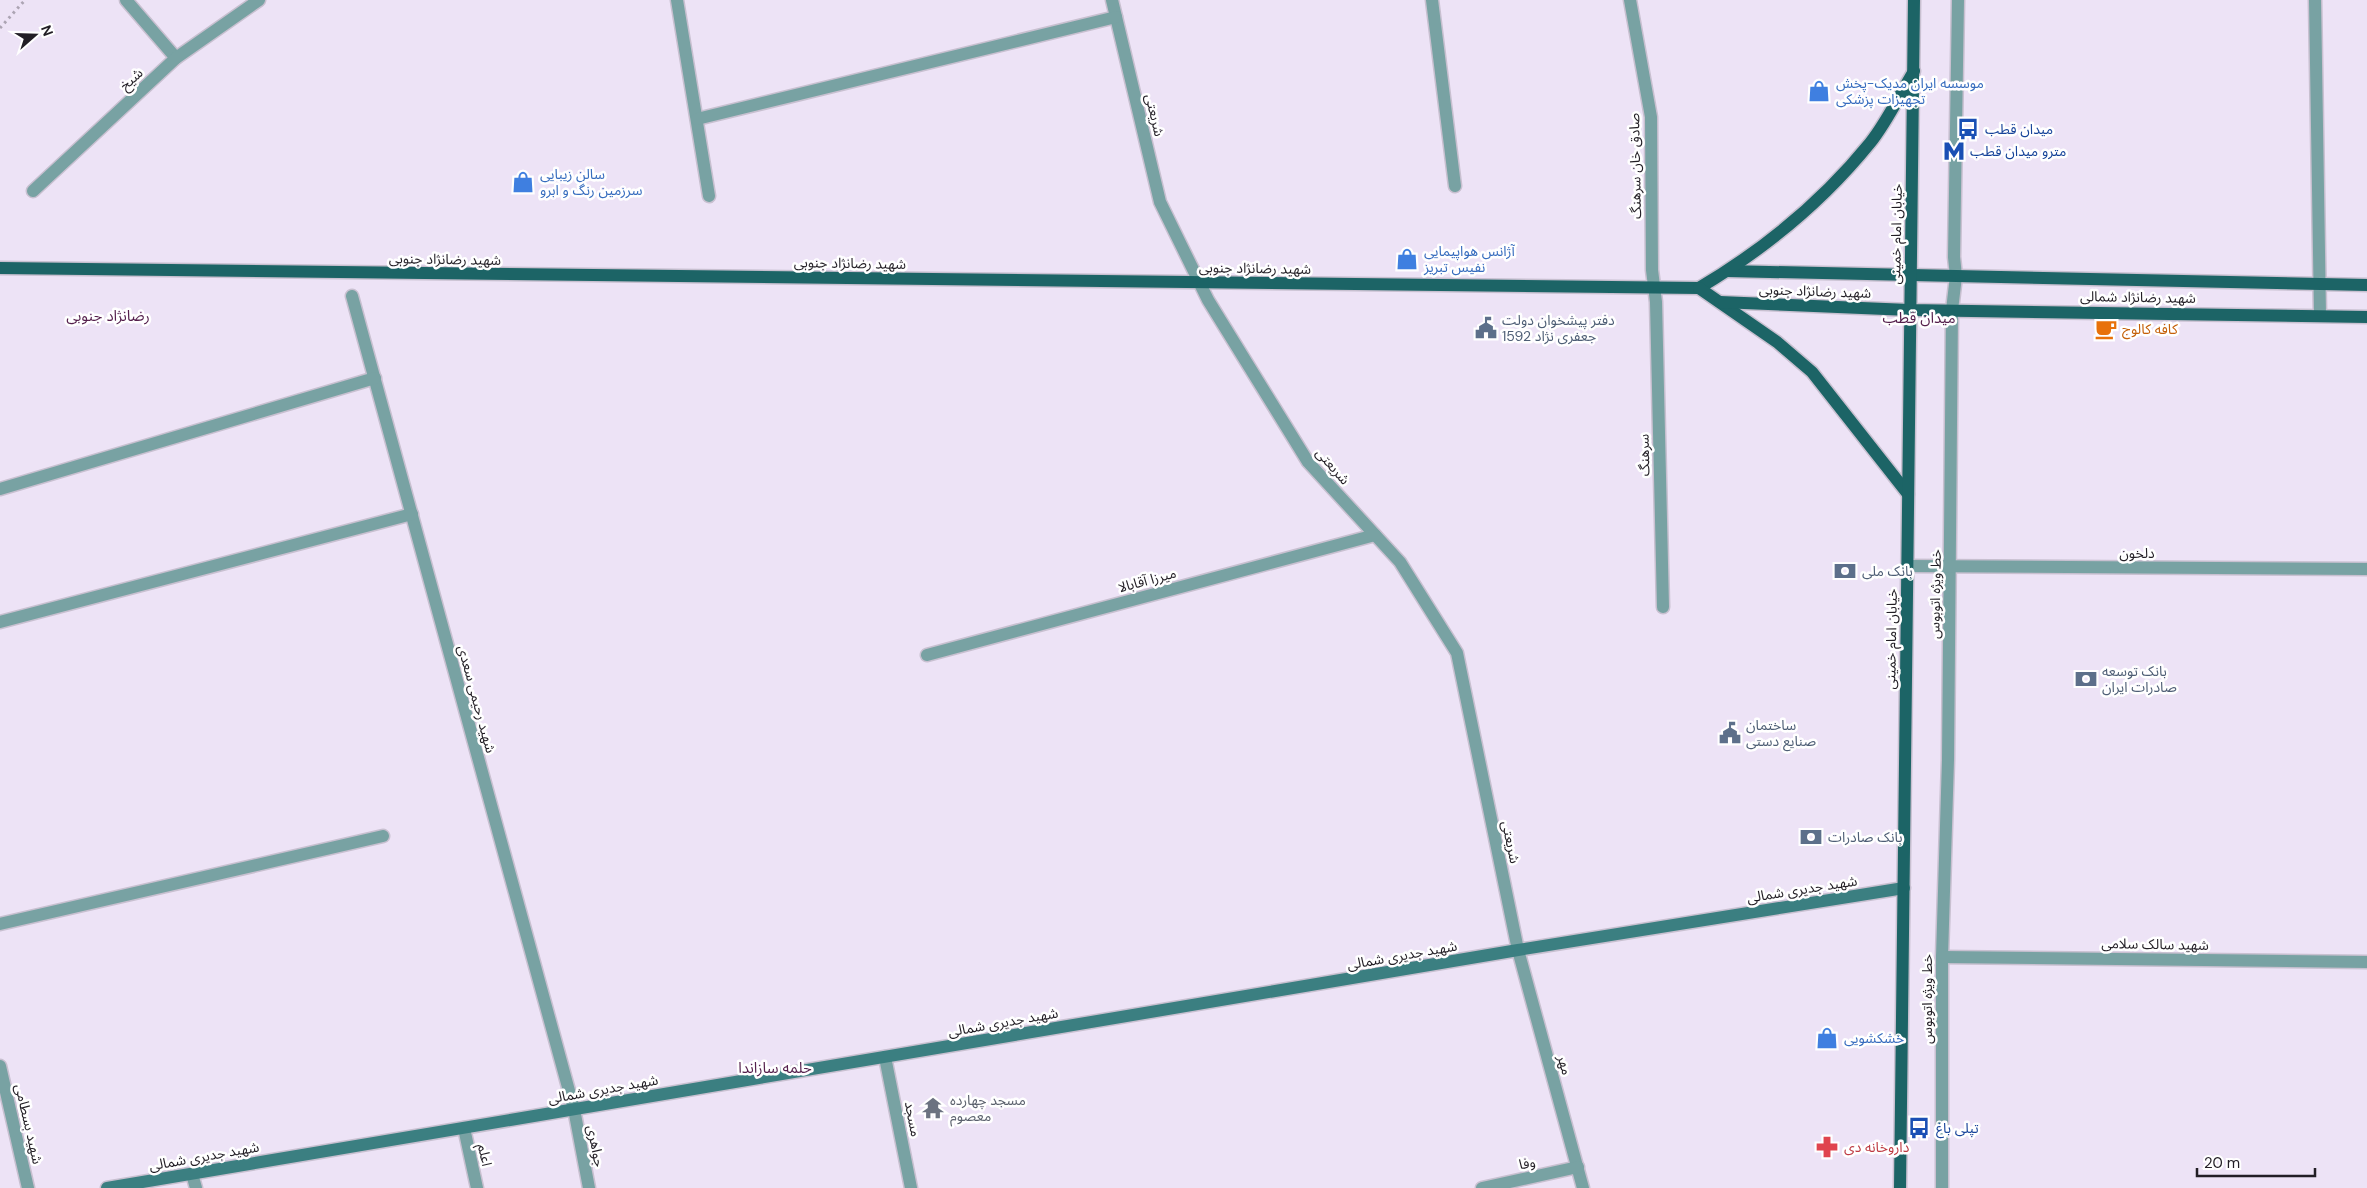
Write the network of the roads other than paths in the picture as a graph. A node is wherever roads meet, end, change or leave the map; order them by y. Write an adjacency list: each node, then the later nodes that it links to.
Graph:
1 (126, 0): 11 (street)
2 (259, 0): 11 (street, شیخ)
3 (677, 0): 13 (street)
4 (1112, 0): 10 (street, شریعتی)
5 (1432, 0): 14 (street)
6 (1630, 0): 25 (street, صادق خان سرهنگ)
7 (1914, 0): 12 (main road, خیابان امام خمینی)
8 (1958, 0): 20 (street, خط ویژه اتوبوس)
9 (2315, 0): 21 (street)
10 (1116, 17): 13 (street); 35 (street, شریعتی)
11 (176, 58): 15 (street, شیخ)
12 (1914, 71): 18 (main road); 19 (main road, خیابان امام خمینی)
13 (697, 119): 16 (street)
14 (1455, 186)
15 (33, 191)
16 (709, 196)
17 (0, 268): 23 (main road, شهید رضانژاد جنوبی)
18 (1727, 271): 19 (main road, شهید رضانژاد جنوبی); 23 (main road)
19 (1911, 274): 20 (main road, شهید رضانژاد شمالی); 27 (main road, خیابان امام خمینی)
20 (1956, 276): 21 (main road, شهید رضانژاد شمالی); 28 (street, خط ویژه اتوبوس)
21 (2320, 285): 22 (main road, شهید رضانژاد شمالی); 29 (street)
22 (2367, 285)
23 (1699, 288): 26 (main road)
24 (352, 296): 31 (street, شهید رحیمی سعدی)
25 (1656, 302): 38 (street, سرهنگ)
26 (1720, 302): 27 (main road, شهید رضانژاد جنوبی); 33 (main road)
27 (1909, 310): 28 (main road, شهید رضانژاد شمالی); 33 (main road, خیابان امام خمینی)
28 (1952, 310): 29 (main road, شهید رضانژاد شمالی); 45 (street, خط ویژه اتوبوس)
29 (2320, 315): 30 (main road, شهید رضانژاد شمالی)
30 (2367, 317)
31 (375, 378): 32 (street); 34 (street, شهید رحیمی سعدی)
32 (0, 489)
33 (1908, 494): 36 (main road, خیابان امام خمینی)
34 (412, 514): 39 (street); 49 (street, شهید رحیمی سعدی)
35 (1375, 535): 40 (street, میرزا آقابالا); 44 (street, شریعتی)
36 (1907, 566): 37 (street, دلخون); 42 (main road, خیابان امام خمینی)
37 (2367, 569)
38 (1663, 607)
39 (0, 622)
40 (927, 655)
41 (383, 836): 43 (street)
42 (1904, 888): 44 (main road, شهید جدیری شمالی); 61 (main road, خیابان امام خمینی)
43 (0, 924)
44 (1518, 950): 47 (main road, شهید جدیری شمالی); 51 (street, مهر)
45 (1942, 957): 46 (street, شهید سالک سلامی); 62 (street, خط ویژه اتوبوس)
46 (2367, 962)
47 (885, 1057): 49 (main road, شهید جدیری شمالی); 58 (street, مسجد)
48 (0, 1066): 53 (street, شهید بسطامی)
49 (574, 1110): 50 (main road, شهید جدیری شمالی); 57 (street, جواهری)
50 (464, 1128): 52 (main road, شهید جدیری شمالی); 56 (street, اعلم)
51 (1578, 1167): 59 (street, وفا); 60 (street, مهر)
52 (192, 1174): 54 (main road, شهید جدیری شمالی); 55 (street)
53 (28, 1188)
54 (107, 1188)
55 (196, 1188)
56 (477, 1188)
57 (589, 1188)
58 (911, 1188)
59 (1482, 1188)
60 (1584, 1188)
61 (1900, 1188)
62 (1942, 1188)

